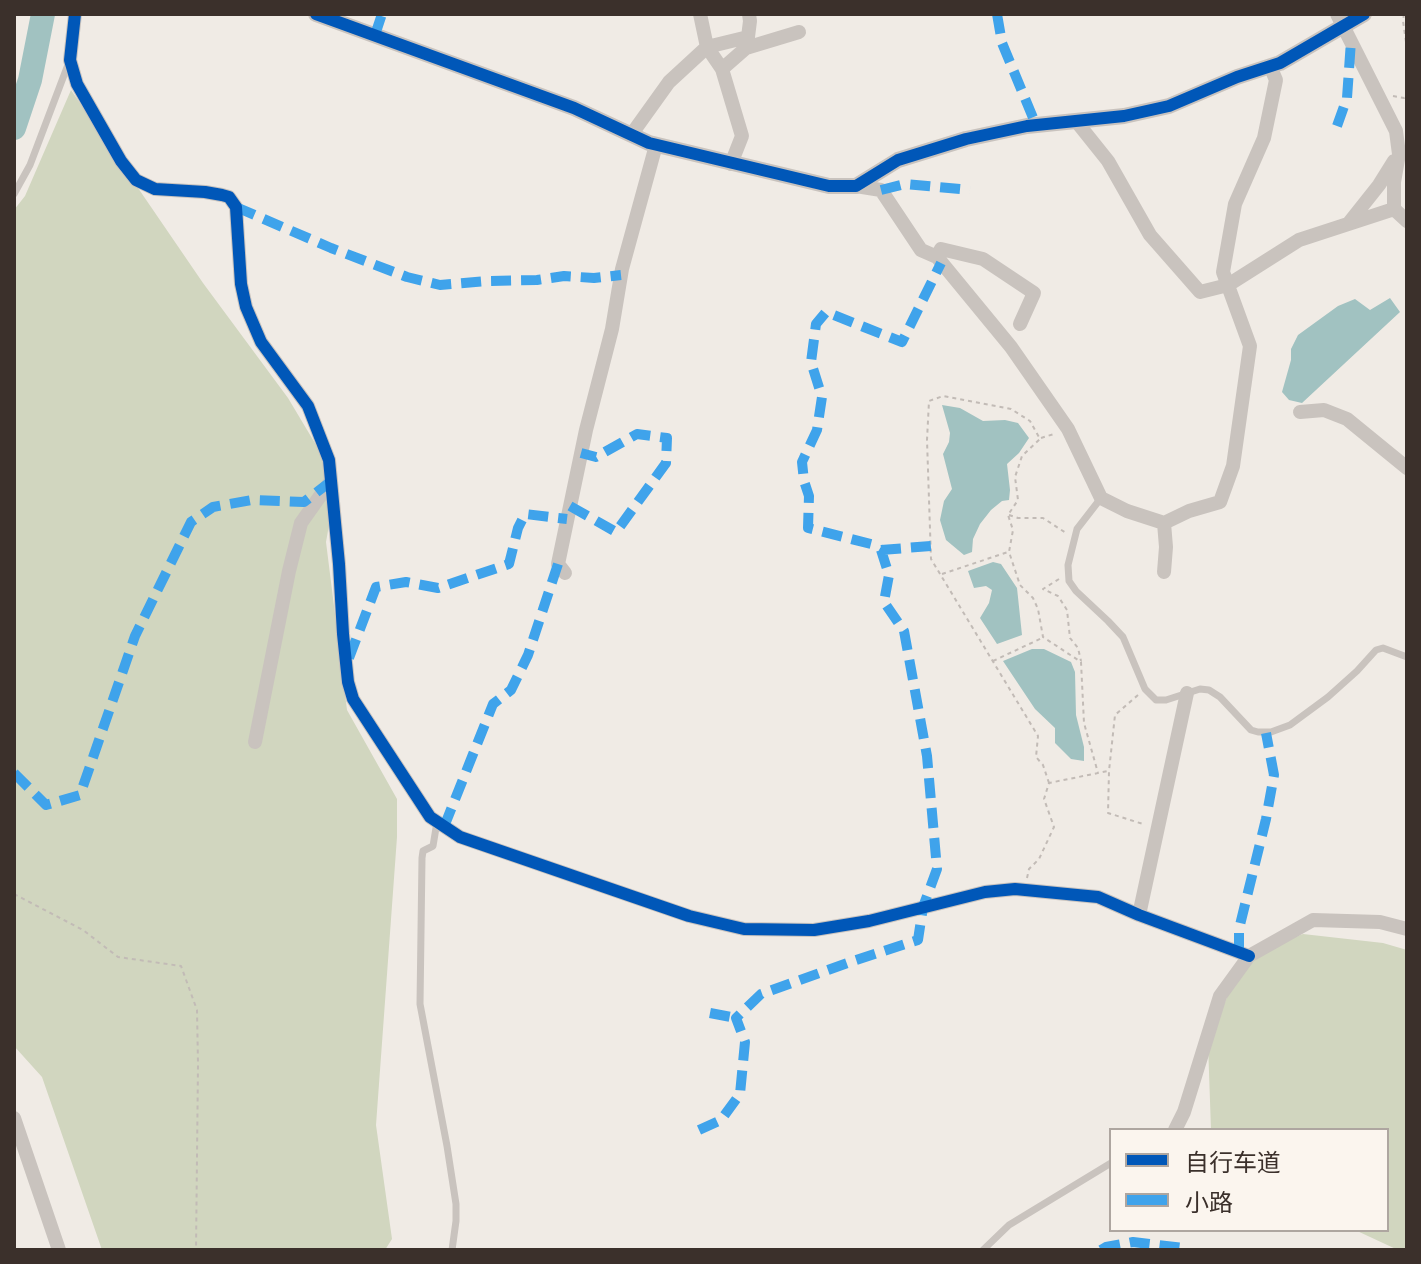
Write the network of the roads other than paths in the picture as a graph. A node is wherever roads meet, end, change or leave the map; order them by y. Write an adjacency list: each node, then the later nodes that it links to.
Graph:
1 (75, 14): 9 (street)
2 (316, 14): 13 (street)
3 (700, 14): 8 (street)
4 (749, 14): 8 (street)
5 (1364, 14): 6 (street)
6 (1340, 20): 10 (street); 15 (street)
7 (799, 32): 11 (street)
8 (707, 47): 11 (street); 13 (street)
9 (70, 60): 18 (lane); 27 (street)
10 (1270, 66): 12 (street); 23 (street)
11 (722, 69): 16 (street)
12 (1076, 121): 17 (street); 23 (street)
13 (631, 135): 14 (street)
14 (656, 145): 16 (street); 31 (street)
15 (1399, 154): 19 (street); 21 (street)
16 (731, 164): 17 (street)
17 (856, 186): 22 (street)
18 (14, 194)
19 (1394, 209): 20 (street); 21 (street)
20 (1407, 221)
21 (1348, 224): 23 (street)
22 (937, 257): 24 (street); 28 (street)
23 (1228, 285): 29 (street)
24 (1020, 324)
25 (1300, 412): 26 (street)
26 (1407, 468)
27 (330, 482): 34 (street); 35 (street)
28 (1101, 498): 29 (street); 33 (lane)
29 (1164, 523): 30 (street)
30 (1164, 572)
31 (565, 573)
32 (1407, 657): 33 (lane)
33 (1187, 693): 36 (street)
34 (255, 742)
35 (437, 822): 36 (street); 43 (lane)
36 (1139, 915): 38 (street)
37 (1407, 929): 38 (street)
38 (1249, 956): 40 (street)
39 (14, 1118): 42 (street)
40 (1176, 1128)
41 (1109, 1164): 44 (lane)
42 (59, 1250)
43 (452, 1250)
44 (983, 1250)

